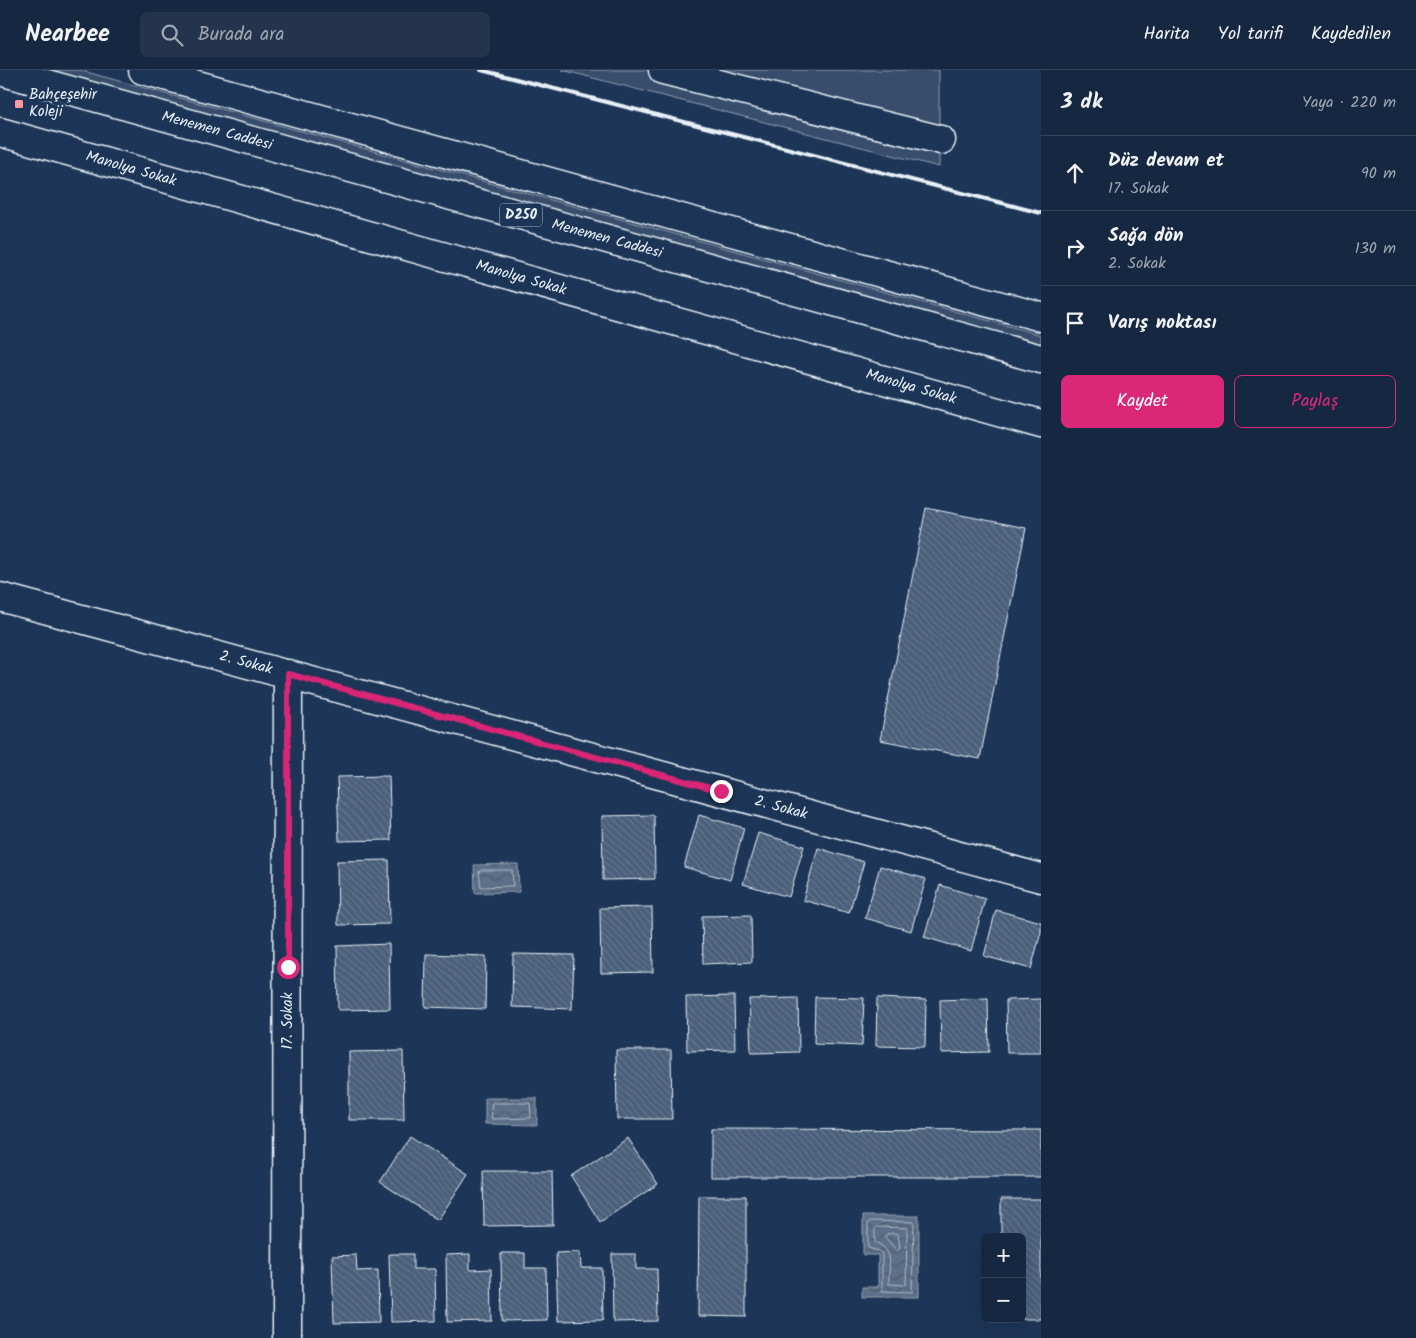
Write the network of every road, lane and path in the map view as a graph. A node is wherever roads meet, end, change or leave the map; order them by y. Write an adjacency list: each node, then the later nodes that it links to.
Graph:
1 (143, 70): 6 (main road)
2 (663, 70): 5 (main road)
3 (0, 71): 7 (main road, Menemen Caddesi / D250)
4 (0, 132): 8 (main road, Manolya Sokak)
5 (941, 140)
6 (1041, 317)
7 (1041, 359)
8 (1041, 424)
9 (0, 597): 10 (main road, 2. Sokak)
10 (288, 674): 11 (main road, 2. Sokak); 12 (main road, 17. Sokak)
11 (1041, 878)
12 (288, 1338)

